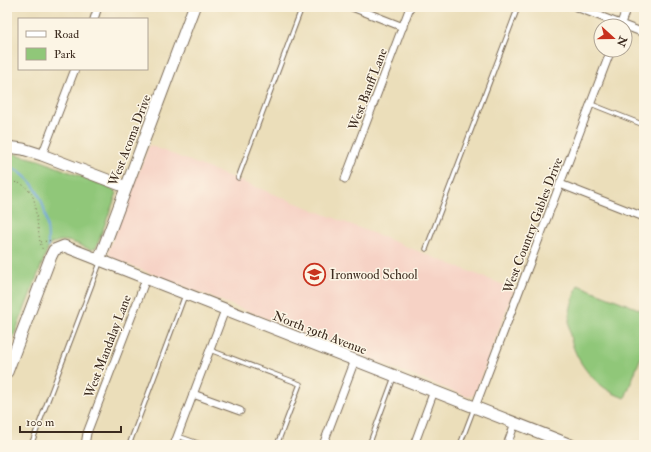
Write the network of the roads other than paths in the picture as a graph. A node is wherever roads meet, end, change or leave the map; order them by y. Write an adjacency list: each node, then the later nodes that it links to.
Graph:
1 (98, 7): 9 (street)
2 (194, 7): 24 (street, West Acoma Drive)
3 (302, 7): 21 (lane)
4 (352, 7): 12 (street)
5 (410, 7): 12 (street, West Banff Lane)
6 (518, 7): 26 (lane)
7 (576, 7): 10 (street)
8 (627, 7): 11 (street)
9 (94, 18)
10 (603, 18)
11 (623, 18)
12 (403, 27): 22 (street, West Banff Lane)
13 (633, 29): 14 (street)
14 (644, 33)
15 (608, 58): 17 (street, West Country Gables Drive)
16 (74, 70): 20 (street)
17 (591, 104): 18 (lane); 23 (street, West Country Gables Drive)
18 (644, 125)
19 (7, 146): 20 (street)
20 (42, 155): 24 (street)
21 (238, 178)
22 (345, 179)
23 (560, 184): 25 (street); 37 (street, West Country Gables Drive)
24 (126, 187): 27 (street, West Acoma Drive)
25 (644, 217)
26 (426, 249)
27 (100, 260): 28 (street, North 39th Avenue); 33 (street, North 39th Avenue); 42 (lane)
28 (146, 279): 29 (street, North 39th Avenue); 43 (street, West Mandalay Lane)
29 (186, 294): 30 (street, North 39th Avenue); 44 (lane)
30 (225, 310): 31 (street); 32 (street, North 39th Avenue)
31 (210, 350): 36 (street); 47 (lane)
32 (355, 360): 34 (street, North 39th Avenue); 48 (street)
33 (8, 369)
34 (395, 375): 35 (street, North 39th Avenue); 49 (lane)
35 (434, 391): 37 (street, North 39th Avenue); 50 (street)
36 (193, 394): 38 (street); 40 (street)
37 (475, 407): 39 (street, North 39th Avenue); 51 (lane)
38 (240, 411)
39 (515, 423): 41 (street, North 39th Avenue); 52 (street)
40 (178, 436): 45 (street); 46 (lane)
41 (555, 442): 53 (street, North 39th Avenue)
42 (32, 445)
43 (85, 445)
44 (128, 445)
45 (174, 445)
46 (203, 445)
47 (277, 445)
48 (323, 445)
49 (369, 445)
50 (414, 445)
51 (460, 445)
52 (507, 445)
53 (571, 445)

